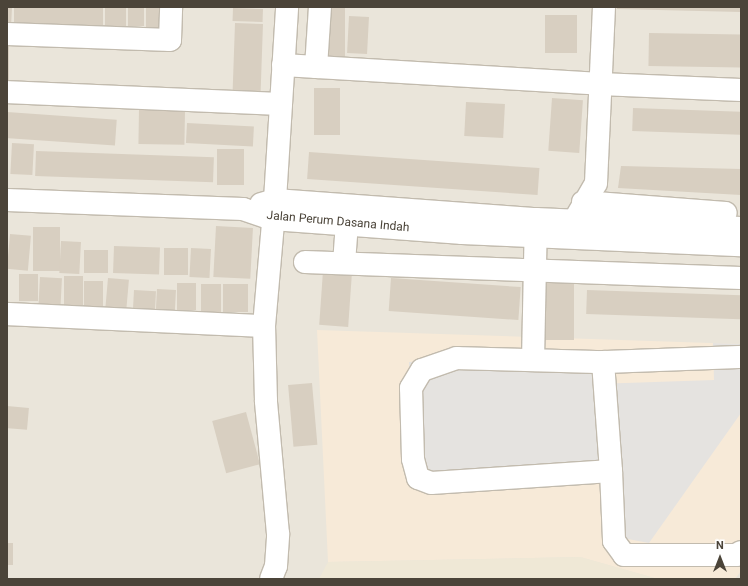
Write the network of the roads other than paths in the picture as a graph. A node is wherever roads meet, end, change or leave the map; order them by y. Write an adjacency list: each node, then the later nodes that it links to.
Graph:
1 (171, 7): 5 (street)
2 (287, 7): 6 (street)
3 (320, 7): 7 (street)
4 (604, 7): 8 (street)
5 (7, 34)
6 (283, 65): 7 (street); 11 (street)
7 (316, 67): 8 (street)
8 (600, 84): 9 (street); 12 (street)
9 (741, 90)
10 (7, 92): 11 (street)
11 (281, 104): 14 (street)
12 (596, 183): 17 (street); 18 (street)
13 (7, 200): 14 (street, Jalan Perum Dasana Indah)
14 (274, 210): 16 (street, Jalan Perum Dasana Indah); 27 (street)
15 (741, 214): 18 (street)
16 (348, 215): 19 (street, Jalan Perum Dasana Indah); 23 (street)
17 (577, 220): 18 (street, Jalan Perum Dasana Indah); 18 (street); 19 (street, Jalan Perum Dasana Indah)
18 (614, 222): 20 (street, Jalan Perum Dasana Indah); 21 (street, Jalan Perum Dasana Indah)
19 (536, 228): 24 (street)
20 (741, 228)
21 (741, 245)
22 (305, 262): 23 (street)
23 (344, 263): 24 (street)
24 (536, 270): 25 (street); 29 (street)
25 (741, 278)
26 (7, 314): 27 (street)
27 (264, 326): 33 (street)
28 (741, 358): 30 (street)
29 (532, 360): 30 (street); 31 (street)
30 (603, 362): 31 (street)
31 (611, 471): 32 (street)
32 (741, 552)
33 (271, 579)

